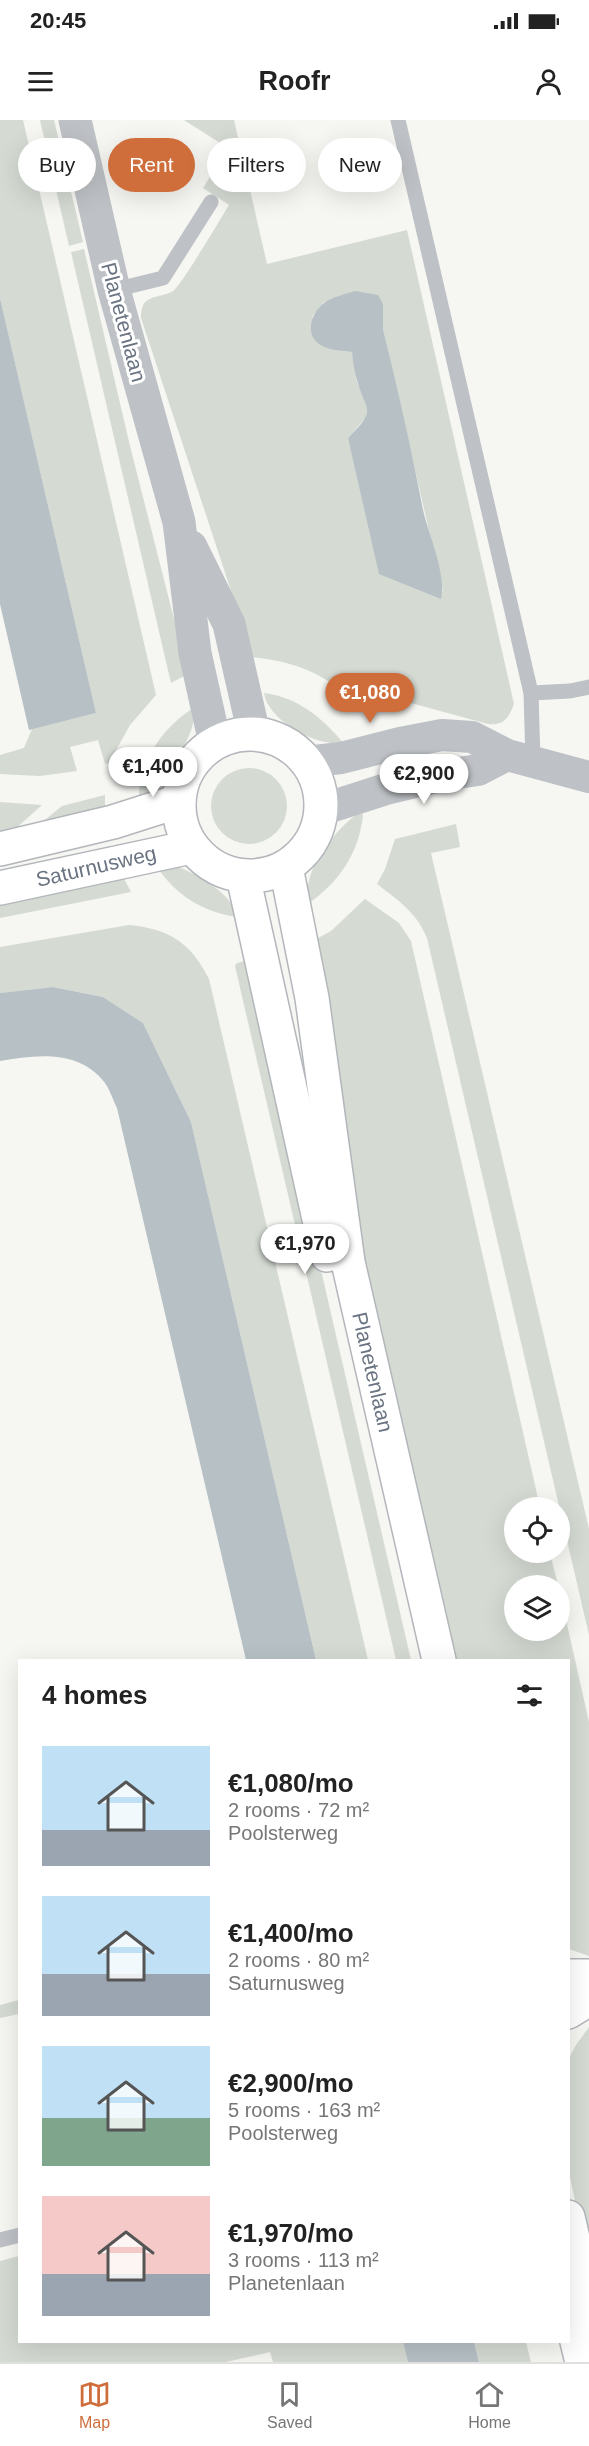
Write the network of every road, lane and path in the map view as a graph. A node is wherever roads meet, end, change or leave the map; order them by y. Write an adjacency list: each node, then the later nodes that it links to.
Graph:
1 (75, 120): 4 (street, Planetenlaan)
2 (398, 120): 7 (lane)
3 (211, 202): 4 (lane)
4 (114, 290): 5 (street, Planetenlaan)
5 (179, 522): 8 (street, Planetenlaan); 9 (street, Planetenlaan)
6 (589, 687): 7 (lane)
7 (531, 693): 10 (lane)
8 (254, 734): 9 (main road); 11 (main road)
9 (215, 743): 13 (main road)
10 (520, 758): 11 (street); 12 (street); 14 (street)
11 (306, 762): 14 (main road)
12 (589, 777)
13 (179, 801): 15 (main road); 16 (main road, Saturnusweg)
14 (321, 810): 17 (main road)
15 (191, 847): 18 (main road); 19 (main road, Saturnusweg)
16 (0, 849)
17 (286, 867): 18 (main road); 21 (main road, Planetenlaan)
18 (243, 876): 20 (main road, Planetenlaan)
19 (0, 888)
20 (420, 1659)
21 (439, 1659)
22 (570, 1976): 23 (main road)
23 (589, 1976)
24 (589, 1998): 25 (main road)
25 (570, 2011)
26 (570, 2226): 29 (main road)
27 (18, 2236): 28 (lane)
28 (0, 2240)
29 (589, 2307)
30 (570, 2313): 31 (main road)
31 (582, 2362)

